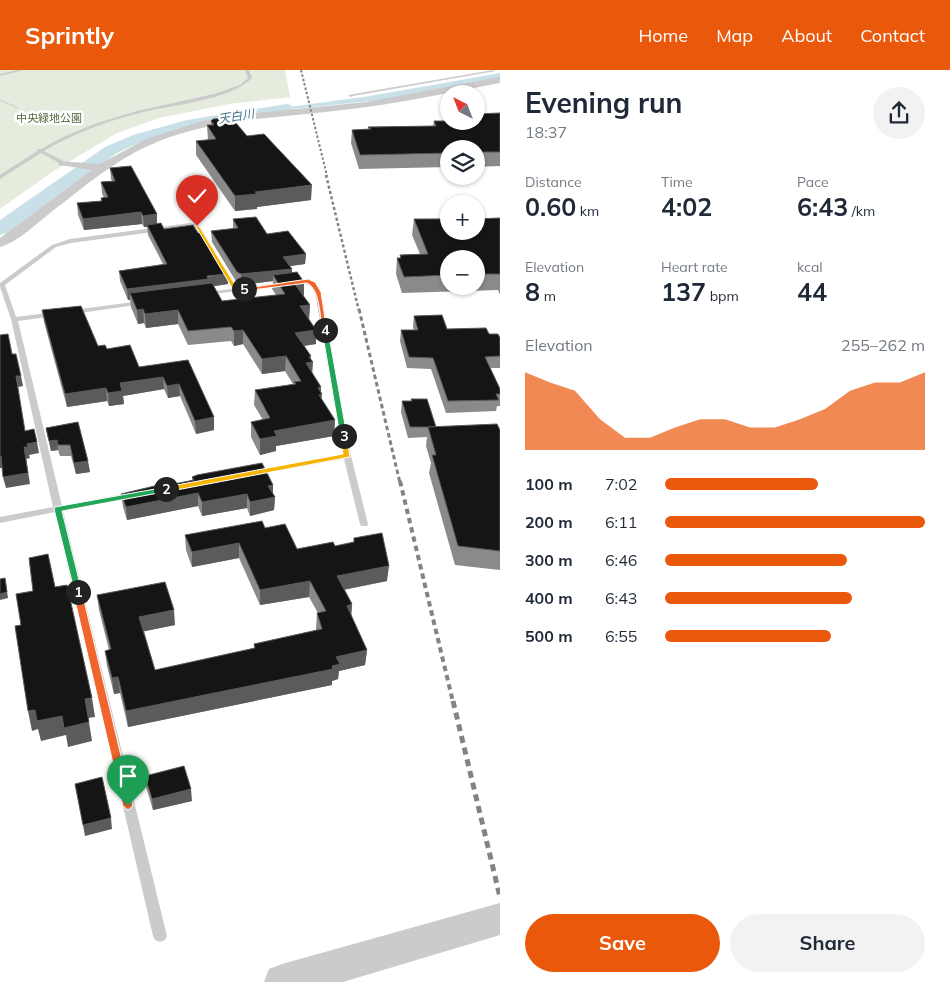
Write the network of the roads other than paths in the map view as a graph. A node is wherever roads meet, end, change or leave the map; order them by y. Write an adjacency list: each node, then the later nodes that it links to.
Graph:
1 (22, 70): 4 (lane)
2 (247, 70): 7 (lane)
3 (494, 71): 6 (lane)
4 (0, 75)
5 (500, 81): 6 (street)
6 (364, 104): 9 (street)
7 (39, 150): 8 (lane); 10 (lane)
8 (66, 163): 9 (street)
9 (102, 168): 11 (street)
10 (0, 177)
11 (0, 243)
12 (211, 250): 17 (lane)
13 (216, 258): 14 (lane)
14 (236, 290): 15 (lane); 18 (lane)
15 (197, 295)
16 (149, 302): 17 (lane)
17 (14, 319): 21 (lane)
18 (347, 456): 19 (lane); 23 (lane)
19 (241, 475)
20 (145, 493): 21 (lane)
21 (58, 509): 22 (lane); 25 (lane)
22 (0, 520)
23 (364, 524)
24 (500, 918): 26 (street)
25 (160, 936)
26 (282, 982)

